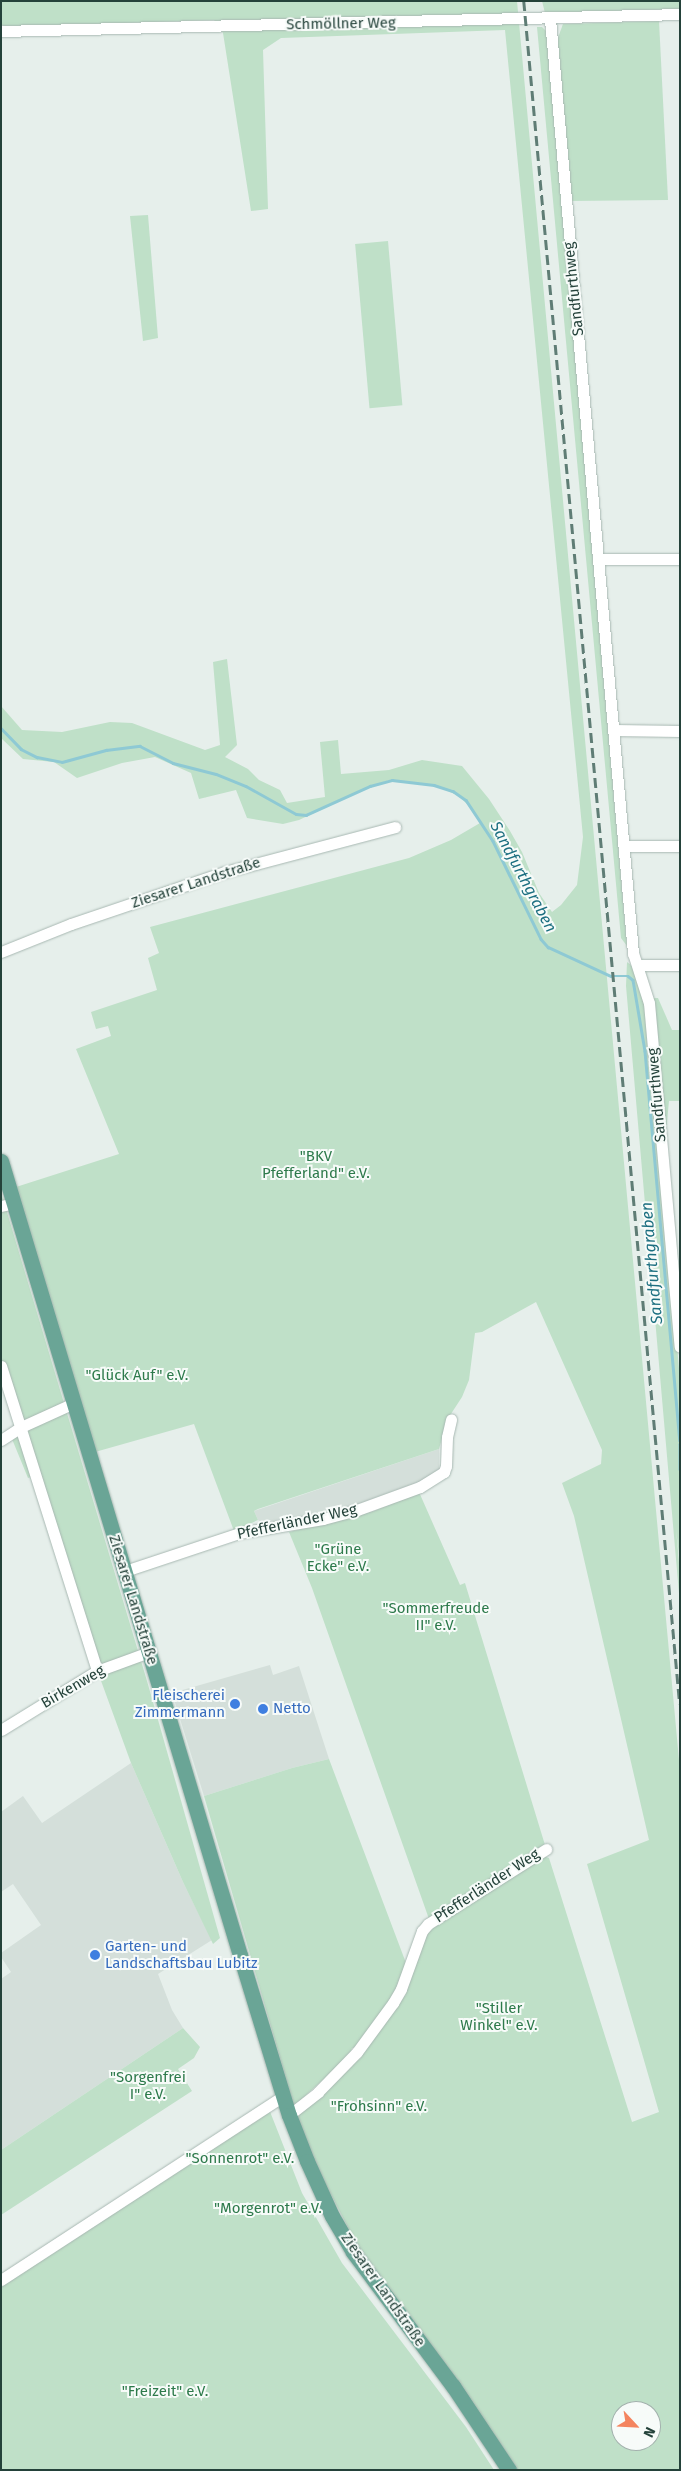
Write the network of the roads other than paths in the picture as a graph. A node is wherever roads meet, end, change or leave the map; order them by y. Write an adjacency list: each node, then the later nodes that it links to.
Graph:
1 (680, 14): 2 (street, Schmöllner Weg)
2 (550, 19): 3 (street, Schmöllner Weg); 4 (street, Sandfurthweg)
3 (1, 31)
4 (598, 559): 5 (street); 6 (street, Sandfurthweg)
5 (680, 559)
6 (614, 730): 7 (street); 9 (street, Sandfurthweg)
7 (680, 731)
8 (395, 827): 11 (street, Ziesarer Landstraße)
9 (625, 846): 10 (street); 12 (street, Sandfurthweg)
10 (680, 846)
11 (1, 952)
12 (638, 965): 13 (street); 16 (street, Sandfurthweg)
13 (680, 965)
14 (1, 1161): 15 (main road, Ziesarer Landstraße)
15 (8, 1205): 18 (main road, Ziesarer Landstraße)
16 (680, 1347)
17 (1, 1366): 20 (street)
18 (74, 1403): 20 (street); 22 (main road, Ziesarer Landstraße)
19 (451, 1419): 22 (street, Pfefferländer Weg)
20 (21, 1428): 21 (street); 24 (street)
21 (1, 1440)
22 (124, 1571): 23 (main road, Ziesarer Landstraße)
23 (149, 1652): 24 (street, Birkenweg); 27 (main road, Ziesarer Landstraße)
24 (97, 1671): 25 (street, Birkenweg)
25 (1, 1730)
26 (546, 1849): 28 (street, Pfefferländer Weg)
27 (283, 2096): 28 (main road, Ziesarer Landstraße); 29 (street)
28 (289, 2115): 30 (main road, Ziesarer Landstraße)
29 (1, 2280)
30 (509, 2470)

